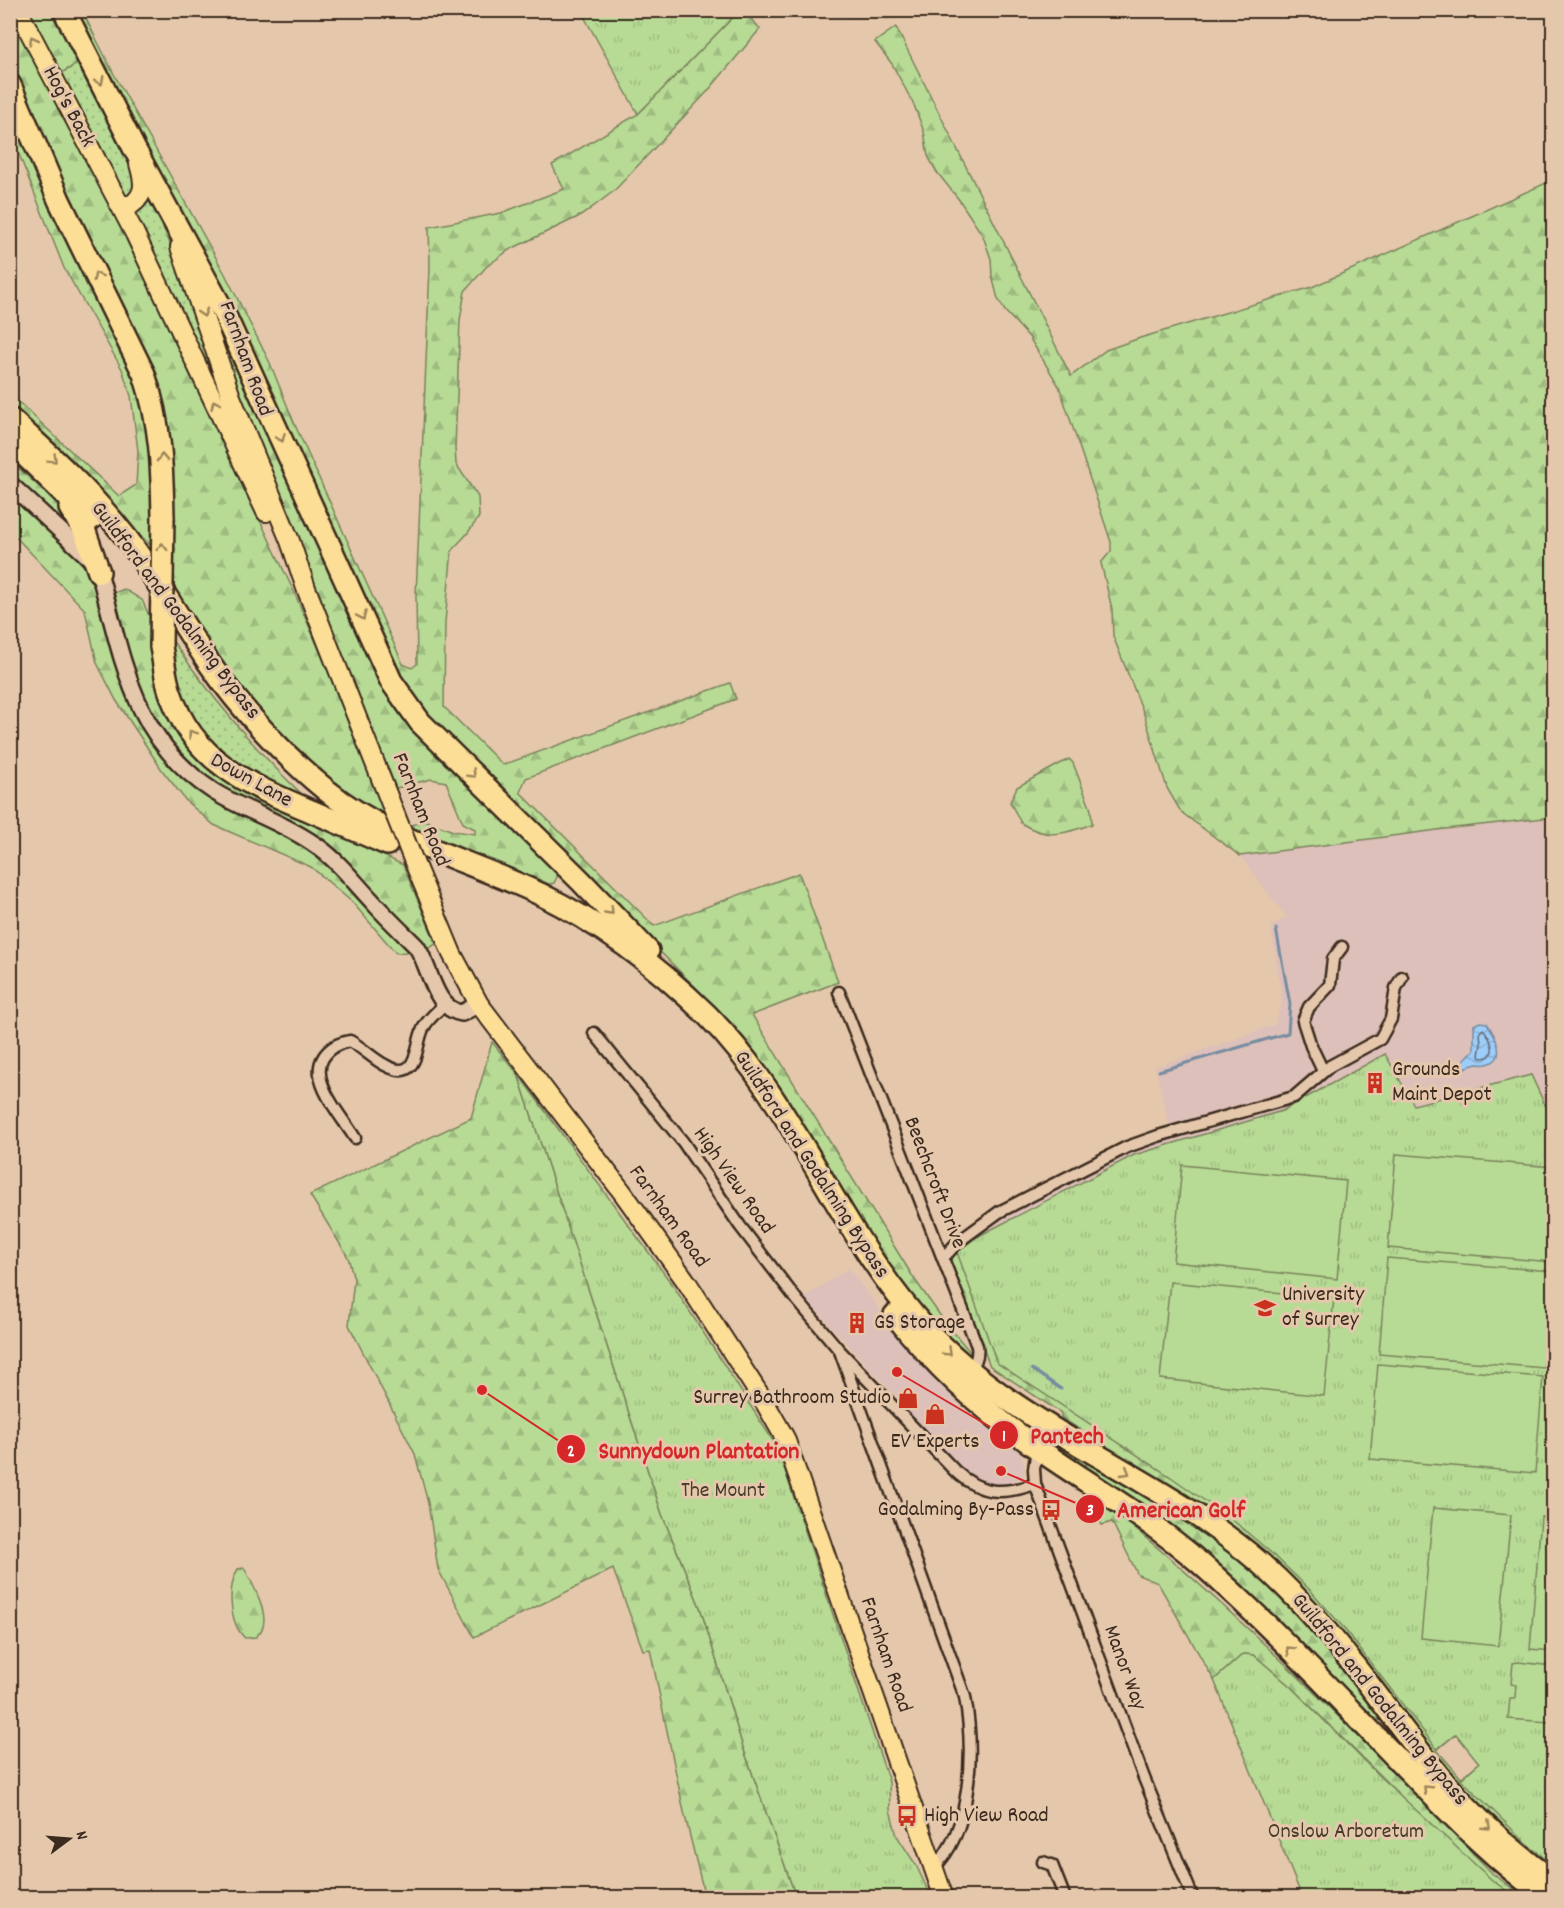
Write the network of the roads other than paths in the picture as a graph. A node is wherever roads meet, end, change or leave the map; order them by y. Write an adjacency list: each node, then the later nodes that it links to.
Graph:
1 (18, 10): 6 (main road, Hog's Back, one-way to 1)
2 (64, 10): 4 (highway, Hog's Back, one-way to 4)
3 (10, 85): 12 (highway, one-way to 3, bridge)
4 (134, 148): 5 (highway, Hog's Back); 6 (main road)
5 (151, 180): 11 (main road, Farnham Road, one-way to 11); 16 (highway, Hog's Back, one-way to 16)
6 (119, 203): 11 (main road, Farnham Road, one-way to 6)
7 (10, 420): 16 (highway, Guildford and Godalming Bypass, one-way to 16)
8 (10, 443): 10 (highway); 12 (highway, Guildford and Godalming Bypass)
9 (10, 484): 10 (street, Down Lane)
10 (99, 572): 17 (street, Down Lane)
11 (306, 588): 18 (main road, Farnham Road, bridge)
12 (387, 844): 24 (highway, Guildford and Godalming Bypass)
13 (1342, 946): 20 (street)
14 (1402, 977): 20 (street)
15 (839, 992): 22 (street, Beechcroft Drive)
16 (692, 1002): 24 (highway, Guildford and Godalming Bypass, one-way to 24)
17 (445, 1004): 18 (street); 21 (street)
18 (479, 1004): 30 (main road, Farnham Road)
19 (594, 1033): 23 (street, High View Road)
20 (1323, 1071): 22 (street)
21 (356, 1138)
22 (943, 1258): 24 (street, Beechcroft Drive)
23 (840, 1351): 25 (street, High View Road); 26 (street, High View Road)
24 (964, 1378): 27 (highway, Guildford and Godalming Bypass); 31 (highway, Guildford and Godalming Bypass, one-way to 31)
25 (869, 1381): 26 (street); 28 (street, High View Road)
26 (854, 1389): 30 (street, High View Road)
27 (1037, 1448): 28 (street, Manor Way); 35 (highway, Guildford and Godalming Bypass, one-way to 27)
28 (1035, 1484): 34 (street, Manor Way)
29 (1043, 1862): 33 (street)
30 (933, 1868): 32 (main road, Farnham Road)
31 (1554, 1882)
32 (944, 1898)
33 (1065, 1898)
34 (1193, 1898)
35 (1549, 1898)

